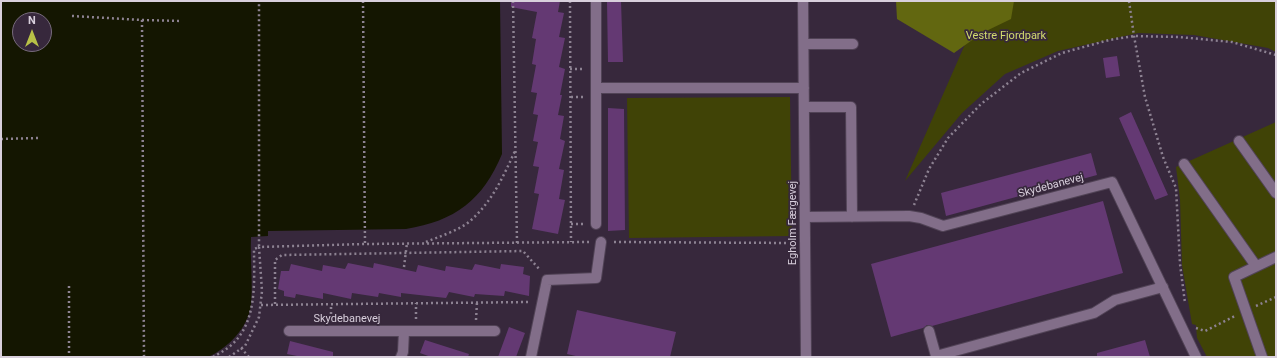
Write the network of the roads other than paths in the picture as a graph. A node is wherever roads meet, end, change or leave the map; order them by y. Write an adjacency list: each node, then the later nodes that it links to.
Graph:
1 (596, 1): 5 (street)
2 (803, 1): 3 (street, Egholm Færgevej)
3 (804, 44): 4 (street); 6 (street, Egholm Færgevej)
4 (853, 44)
5 (596, 88): 6 (street); 13 (street)
6 (804, 88): 7 (street, Egholm Færgevej)
7 (804, 107): 11 (street, Egholm Færgevej); 12 (street)
8 (1239, 141): 10 (street)
9 (1184, 164): 16 (street)
10 (1276, 193)
11 (805, 217): 12 (street, Skydebanevej); 24 (street, Egholm Færgevej)
12 (852, 217): 17 (street, Skydebanevej)
13 (596, 224)
14 (601, 242): 23 (street)
15 (1276, 257): 16 (street)
16 (1256, 266): 26 (street)
17 (1163, 287): 21 (street); 25 (street, Skydebanevej)
18 (289, 331): 19 (street, Skydebanevej)
19 (404, 331): 20 (street, Skydebanevej); 22 (street)
20 (495, 331)
21 (929, 331)
22 (401, 357)
23 (531, 357)
24 (806, 357)
25 (1196, 357)
26 (1262, 357)

